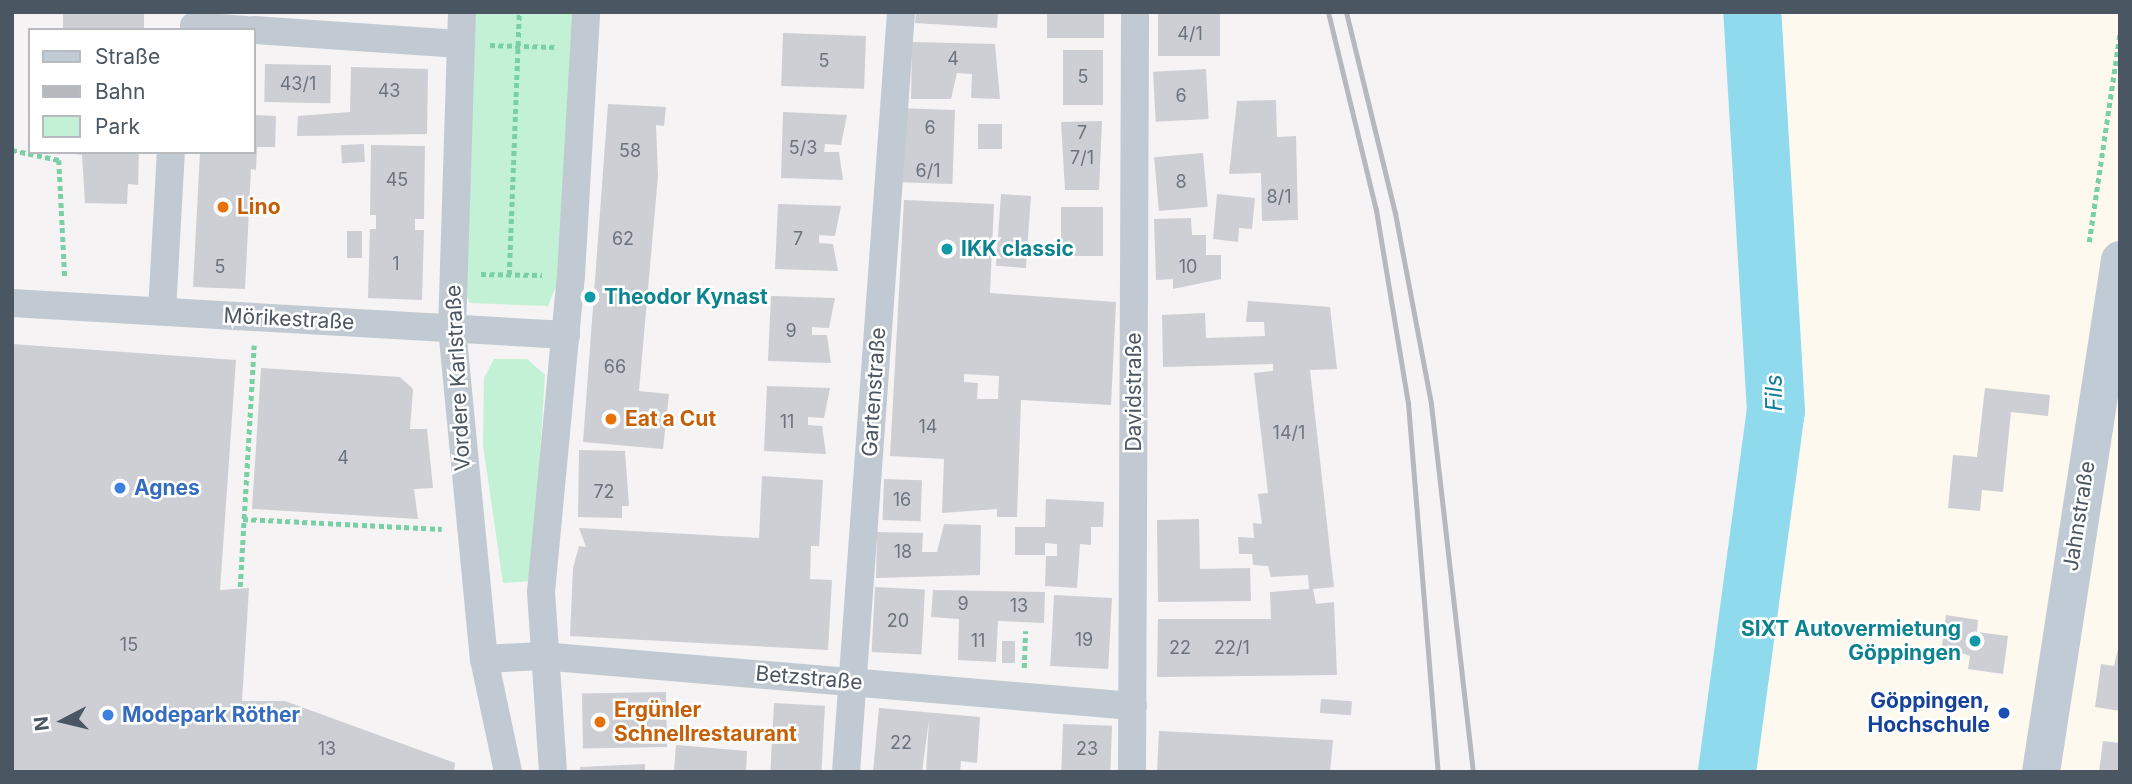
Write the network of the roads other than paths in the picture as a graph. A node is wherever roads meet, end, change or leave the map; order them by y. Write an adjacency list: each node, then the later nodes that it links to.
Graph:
1 (462, 12): 8 (street, Vordere Karlstraße)
2 (586, 12): 14 (street)
3 (901, 12): 17 (street, Gartenstraße)
4 (1135, 12): 18 (street, Davidstraße)
5 (193, 23): 6 (street)
6 (231, 28)
7 (256, 30): 8 (street)
8 (460, 44): 13 (street, Vordere Karlstraße)
9 (171, 154): 12 (street)
10 (2120, 260): 23 (main road, Jahnstraße)
11 (12, 303): 12 (street, Mörikestraße)
12 (162, 311): 13 (street, Mörikestraße)
13 (452, 328): 14 (street, Mörikestraße); 16 (street, Vordere Karlstraße)
14 (566, 335): 15 (street)
15 (541, 656): 16 (street, Betzstraße); 17 (street, Betzstraße); 20 (street)
16 (484, 659): 19 (street, Vordere Karlstraße)
17 (853, 682): 18 (street, Betzstraße); 21 (street, Gartenstraße)
18 (1133, 706): 22 (street, Davidstraße)
19 (508, 772)
20 (553, 772)
21 (846, 772)
22 (1132, 772)
23 (2041, 772)

